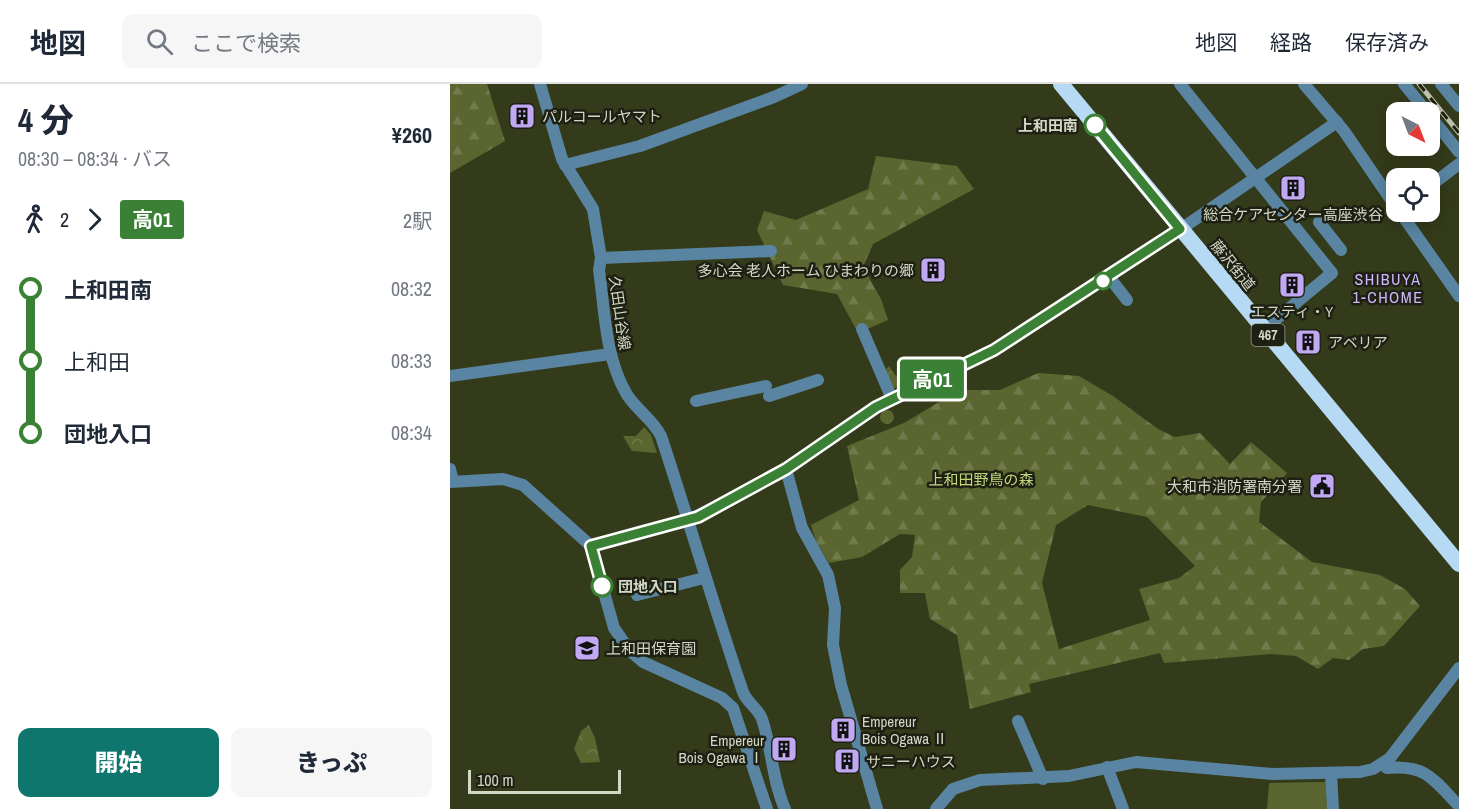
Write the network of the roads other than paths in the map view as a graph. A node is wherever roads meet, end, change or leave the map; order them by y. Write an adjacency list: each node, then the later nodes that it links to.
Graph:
1 (540, 84): 14 (street, 久田山谷線)
2 (802, 84): 14 (street)
3 (1061, 84): 20 (highway, 藤沢街道 / 467)
4 (1180, 84): 15 (street)
5 (1404, 84): 8 (street)
6 (1441, 84): 9 (street)
7 (1308, 85): 10 (street)
8 (1418, 102)
9 (1459, 106)
10 (1337, 122): 15 (street); 17 (street)
11 (1440, 129): 12 (street)
12 (1459, 152)
13 (1459, 164): 16 (street)
14 (565, 165): 25 (street, 久田山谷線)
15 (1256, 178): 20 (street); 22 (street)
16 (1440, 178)
17 (1386, 193)
18 (1319, 222): 21 (street)
19 (1407, 222): 27 (street)
20 (1180, 229): 26 (street); 30 (highway, 藤沢街道 / 467)
21 (1329, 236): 22 (street); 23 (street)
22 (1313, 249): 30 (street)
23 (1341, 250)
24 (771, 251): 25 (street)
25 (601, 258): 31 (street, 久田山谷線)
26 (1109, 277): 28 (street); 34 (street)
27 (1459, 296)
28 (1127, 300)
29 (862, 329): 34 (street)
30 (1263, 330): 41 (highway, 藤沢街道 / 467)
31 (610, 354): 32 (street); 39 (street, 久田山谷線)
32 (450, 376)
33 (818, 380): 35 (street)
34 (892, 399): 37 (street)
35 (696, 401)
36 (450, 469): 38 (street)
37 (786, 469): 39 (street); 53 (street)
38 (452, 482): 40 (street)
39 (688, 520): 40 (street); 42 (street, 久田山谷線)
40 (591, 546): 51 (street)
41 (1459, 564)
42 (704, 578): 43 (street); 52 (street, 久田山谷線)
43 (637, 595)
44 (1459, 668): 46 (street)
45 (1018, 721): 49 (street)
46 (1382, 764): 48 (street); 50 (street)
47 (1107, 767): 48 (street); 49 (street); 55 (street)
48 (1331, 773): 56 (street)
49 (1043, 779): 54 (street)
50 (1459, 806)
51 (767, 809)
52 (785, 809)
53 (877, 809)
54 (936, 809)
55 (1123, 809)
56 (1333, 809)

